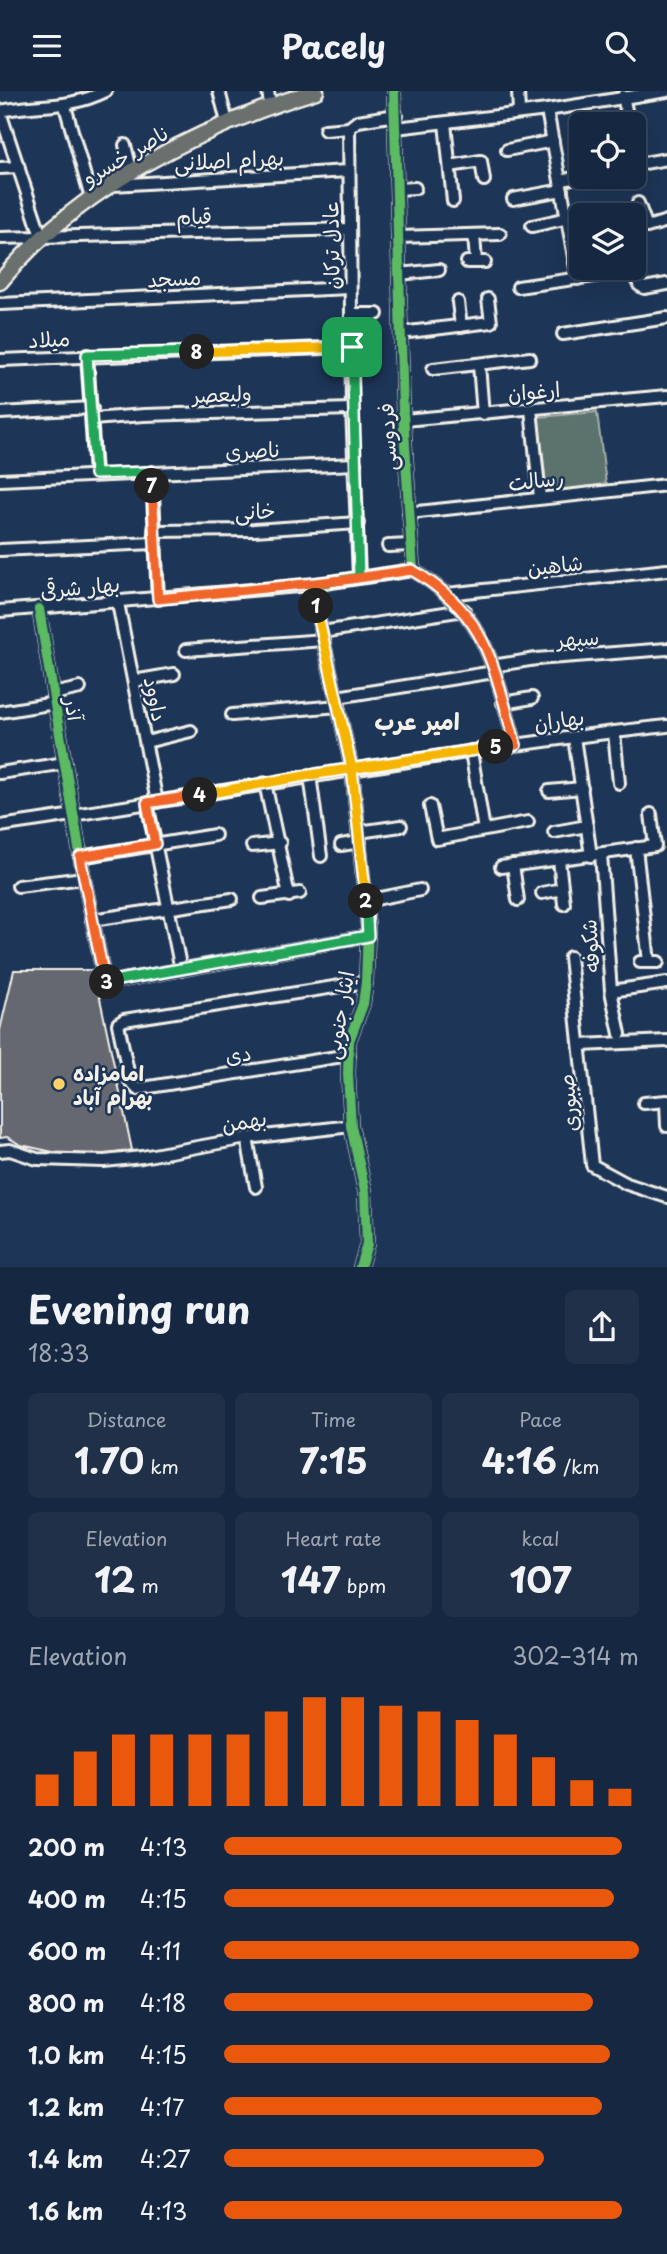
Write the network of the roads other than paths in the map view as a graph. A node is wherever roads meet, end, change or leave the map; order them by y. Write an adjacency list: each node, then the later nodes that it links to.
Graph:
1 (106, 91): 9 (street)
2 (219, 91): 15 (street)
3 (316, 91): 8 (main road, ناصر خسرو)
4 (394, 91): 14 (street, فردوسی)
5 (518, 91): 13 (street)
6 (667, 91): 7 (street)
7 (623, 96): 10 (street); 12 (street)
8 (269, 98): 15 (main road, ناصر خسرو)
9 (65, 106): 11 (street); 36 (street)
10 (547, 110): 13 (street); 20 (street)
11 (0, 111): 26 (street)
12 (626, 112)
13 (519, 113): 16 (street)
14 (396, 115): 17 (street); 18 (street, فردوسی)
15 (227, 122): 29 (main road, ناصر خسرو)
16 (445, 123): 18 (street); 25 (street)
17 (349, 128): 19 (street); 28 (street, عادل ترکان)
18 (396, 128): 35 (street, فردوسی)
19 (325, 130)
20 (553, 141): 22 (street); 33 (street)
21 (125, 145): 29 (street)
22 (507, 150)
23 (667, 159): 24 (street)
24 (646, 163)
25 (450, 166): 30 (street); 38 (street)
26 (19, 167): 27 (street); 46 (street)
27 (0, 168)
28 (348, 171): 32 (street, بهرام اصلانی); 43 (street, عادل ترکان)
29 (132, 174): 32 (main road, ناصر خسرو)
30 (484, 180)
31 (569, 182): 33 (street)
32 (113, 185): 36 (main road, ناصر خسرو)
33 (561, 186): 37 (street); 39 (street)
34 (415, 188): 35 (street)
35 (397, 189): 47 (street, فردوسی)
36 (91, 198): 46 (main road, ناصر خسرو)
37 (513, 199)
38 (453, 201)
39 (568, 218): 42 (street)
40 (667, 221): 41 (street)
41 (646, 224)
42 (532, 226)
43 (349, 229): 46 (street, قیام); 57 (street, عادل ترکان)
44 (500, 234): 45 (street)
45 (474, 235): 47 (street); 49 (street)
46 (41, 236): 48 (street, قیام); 54 (main road, ناصر خسرو)
47 (398, 237): 51 (street, فردوسی)
48 (0, 238)
49 (476, 262)
50 (439, 270): 51 (street)
51 (399, 274): 65 (street, فردوسی)
52 (570, 280): 56 (street)
53 (638, 280): 55 (street)
54 (0, 282)
55 (667, 284)
56 (518, 287)
57 (350, 288): 60 (street, مسجد); 61 (street, عادل ترکان)
58 (488, 299): 64 (street)
59 (458, 302): 64 (street)
60 (0, 304)
61 (351, 314): 62 (street); 67 (street, عادل ترکان)
62 (377, 314)
63 (667, 319): 66 (street)
64 (461, 326): 65 (street)
65 (401, 333): 79 (street, فردوسی)
66 (563, 334)
67 (352, 347): 68 (street, میلاد); 74 (street, عادل ترکان)
68 (87, 355): 70 (street, میلاد); 77 (street)
69 (530, 358): 71 (street)
70 (0, 360)
71 (479, 365): 72 (street); 78 (street)
72 (433, 369)
73 (667, 396): 75 (street, ارغوان)
74 (352, 409): 77 (street, ولیعصر); 80 (street, عادل ترکان)
75 (531, 409): 78 (street, ارغوان); 85 (street)
76 (0, 413): 77 (street, ولیعصر)
77 (92, 413): 82 (street)
78 (483, 414): 79 (street, ارغوان)
79 (404, 420): 86 (street, فردوسی)
80 (355, 464): 81 (street, ناصری); 87 (street, عادل ترکان)
81 (152, 472): 82 (street, ناصری); 88 (street)
82 (95, 474): 83 (street, ناصری)
83 (0, 479)
84 (667, 485): 85 (street, رسالت)
85 (540, 498): 86 (street, رسالت)
86 (409, 513): 89 (street, فردوسی)
87 (358, 523): 88 (street, خانی); 94 (street, عادل ترکان)
88 (154, 537): 91 (street, خانی); 97 (street)
89 (410, 545): 90 (street); 92 (street, فردوسی)
90 (388, 547)
91 (0, 551)
92 (412, 570): 94 (street, بهار شرقی); 96 (street)
93 (667, 570): 96 (street, شاهین)
94 (359, 577): 95 (street, بهار شرقی)
95 (311, 585): 97 (street, بهار شرقی); 102 (street, ایثار جنوبی)
96 (447, 594): 100 (street)
97 (158, 599): 98 (street, بهار شرقی)
98 (118, 603): 99 (street, بهار شرقی); 107 (street, داوود)
99 (39, 609): 101 (street, بهار شرقی); 110 (street, آذر)
100 (464, 610): 102 (street); 105 (street)
101 (0, 611)
102 (323, 636): 104 (street); 111 (street, ایثار جنوبی)
103 (667, 649): 105 (street, سپهر)
104 (186, 650)
105 (493, 669): 111 (street, سپهر); 112 (street)
106 (174, 674): 107 (street)
107 (134, 681): 119 (street, داوود)
108 (80, 688): 110 (street)
109 (532, 698): 112 (street)
110 (54, 699): 113 (street); 122 (street, آذر)
111 (338, 702): 114 (street, سپهر); 123 (street, ایثار جنوبی)
112 (503, 703): 120 (street)
113 (0, 712)
114 (232, 715)
115 (667, 726): 117 (street, بهاران)
116 (191, 731): 119 (street)
117 (614, 732): 118 (street, بهاران); 127 (street)
118 (574, 737): 120 (street, بهاران); 128 (street, شکوفه)
119 (146, 742): 130 (street, داوود)
120 (516, 745): 121 (street, بهاران)
121 (471, 751): 123 (street, بهاران); 138 (street)
122 (65, 763): 124 (street); 133 (street, آذر)
123 (352, 769): 125 (street, بهاران); 141 (street, ایثار جنوبی)
124 (0, 773)
125 (310, 775): 126 (street, بهاران); 148 (street)
126 (265, 783): 130 (street, بهاران); 142 (street)
127 (619, 783)
128 (582, 788): 129 (street); 137 (street, شکوفه)
129 (549, 791)
130 (152, 803): 133 (street, بهاران); 143 (street, داوود)
131 (430, 806): 138 (street)
132 (652, 814): 146 (street)
133 (74, 816): 135 (street, بهاران); 149 (street, آذر)
134 (527, 822): 138 (street)
135 (0, 826)
136 (401, 826): 141 (street)
137 (587, 826): 139 (street); 147 (street, شکوفه)
138 (484, 830)
139 (554, 832)
140 (215, 835): 143 (street)
141 (360, 837): 144 (street); 161 (street, ایثار جنوبی)
142 (280, 843): 145 (street); 158 (street)
143 (155, 844): 149 (street); 163 (street, داوود)
144 (341, 845)
145 (252, 846)
146 (636, 848): 147 (street); 167 (street)
147 (596, 855): 150 (street); 171 (street, شکوفه)
148 (321, 856)
149 (80, 857): 153 (street, آذر)
150 (559, 860): 151 (street); 155 (street)
151 (513, 865): 152 (street); 160 (street)
152 (501, 867)
153 (84, 878): 154 (street); 164 (street, آذر)
154 (19, 886)
155 (562, 889): 157 (street); 162 (street)
156 (420, 891): 161 (street)
157 (542, 894)
158 (262, 898)
159 (232, 899): 163 (street)
160 (518, 900)
161 (366, 901): 165 (street, ایثار جنوبی)
162 (564, 904)
163 (170, 908): 164 (street); 168 (street, داوود)
164 (92, 921): 168 (street, آذر)
165 (368, 936): 168 (street); 169 (street, ایثار جنوبی)
166 (570, 957): 174 (street, صبوری)
167 (649, 962)
168 (181, 969)
169 (366, 982): 175 (street, ایثار جنوبی); 175 (street, دی)
170 (667, 983): 171 (street)
171 (611, 991): 172 (street, شکوفه)
172 (620, 1034)
173 (667, 1041): 174 (street)
174 (581, 1045): 183 (street, صبوری)
175 (349, 1055): 178 (street, ایثار جنوبی)
176 (666, 1101): 177 (street); 179 (street)
177 (644, 1103)
178 (352, 1126): 180 (street, بهمن); 184 (street, ایثار جنوبی)
179 (667, 1126)
180 (247, 1138): 181 (street, بهمن); 182 (street)
181 (0, 1151)
182 (256, 1187)
183 (667, 1197)
184 (359, 1267)

